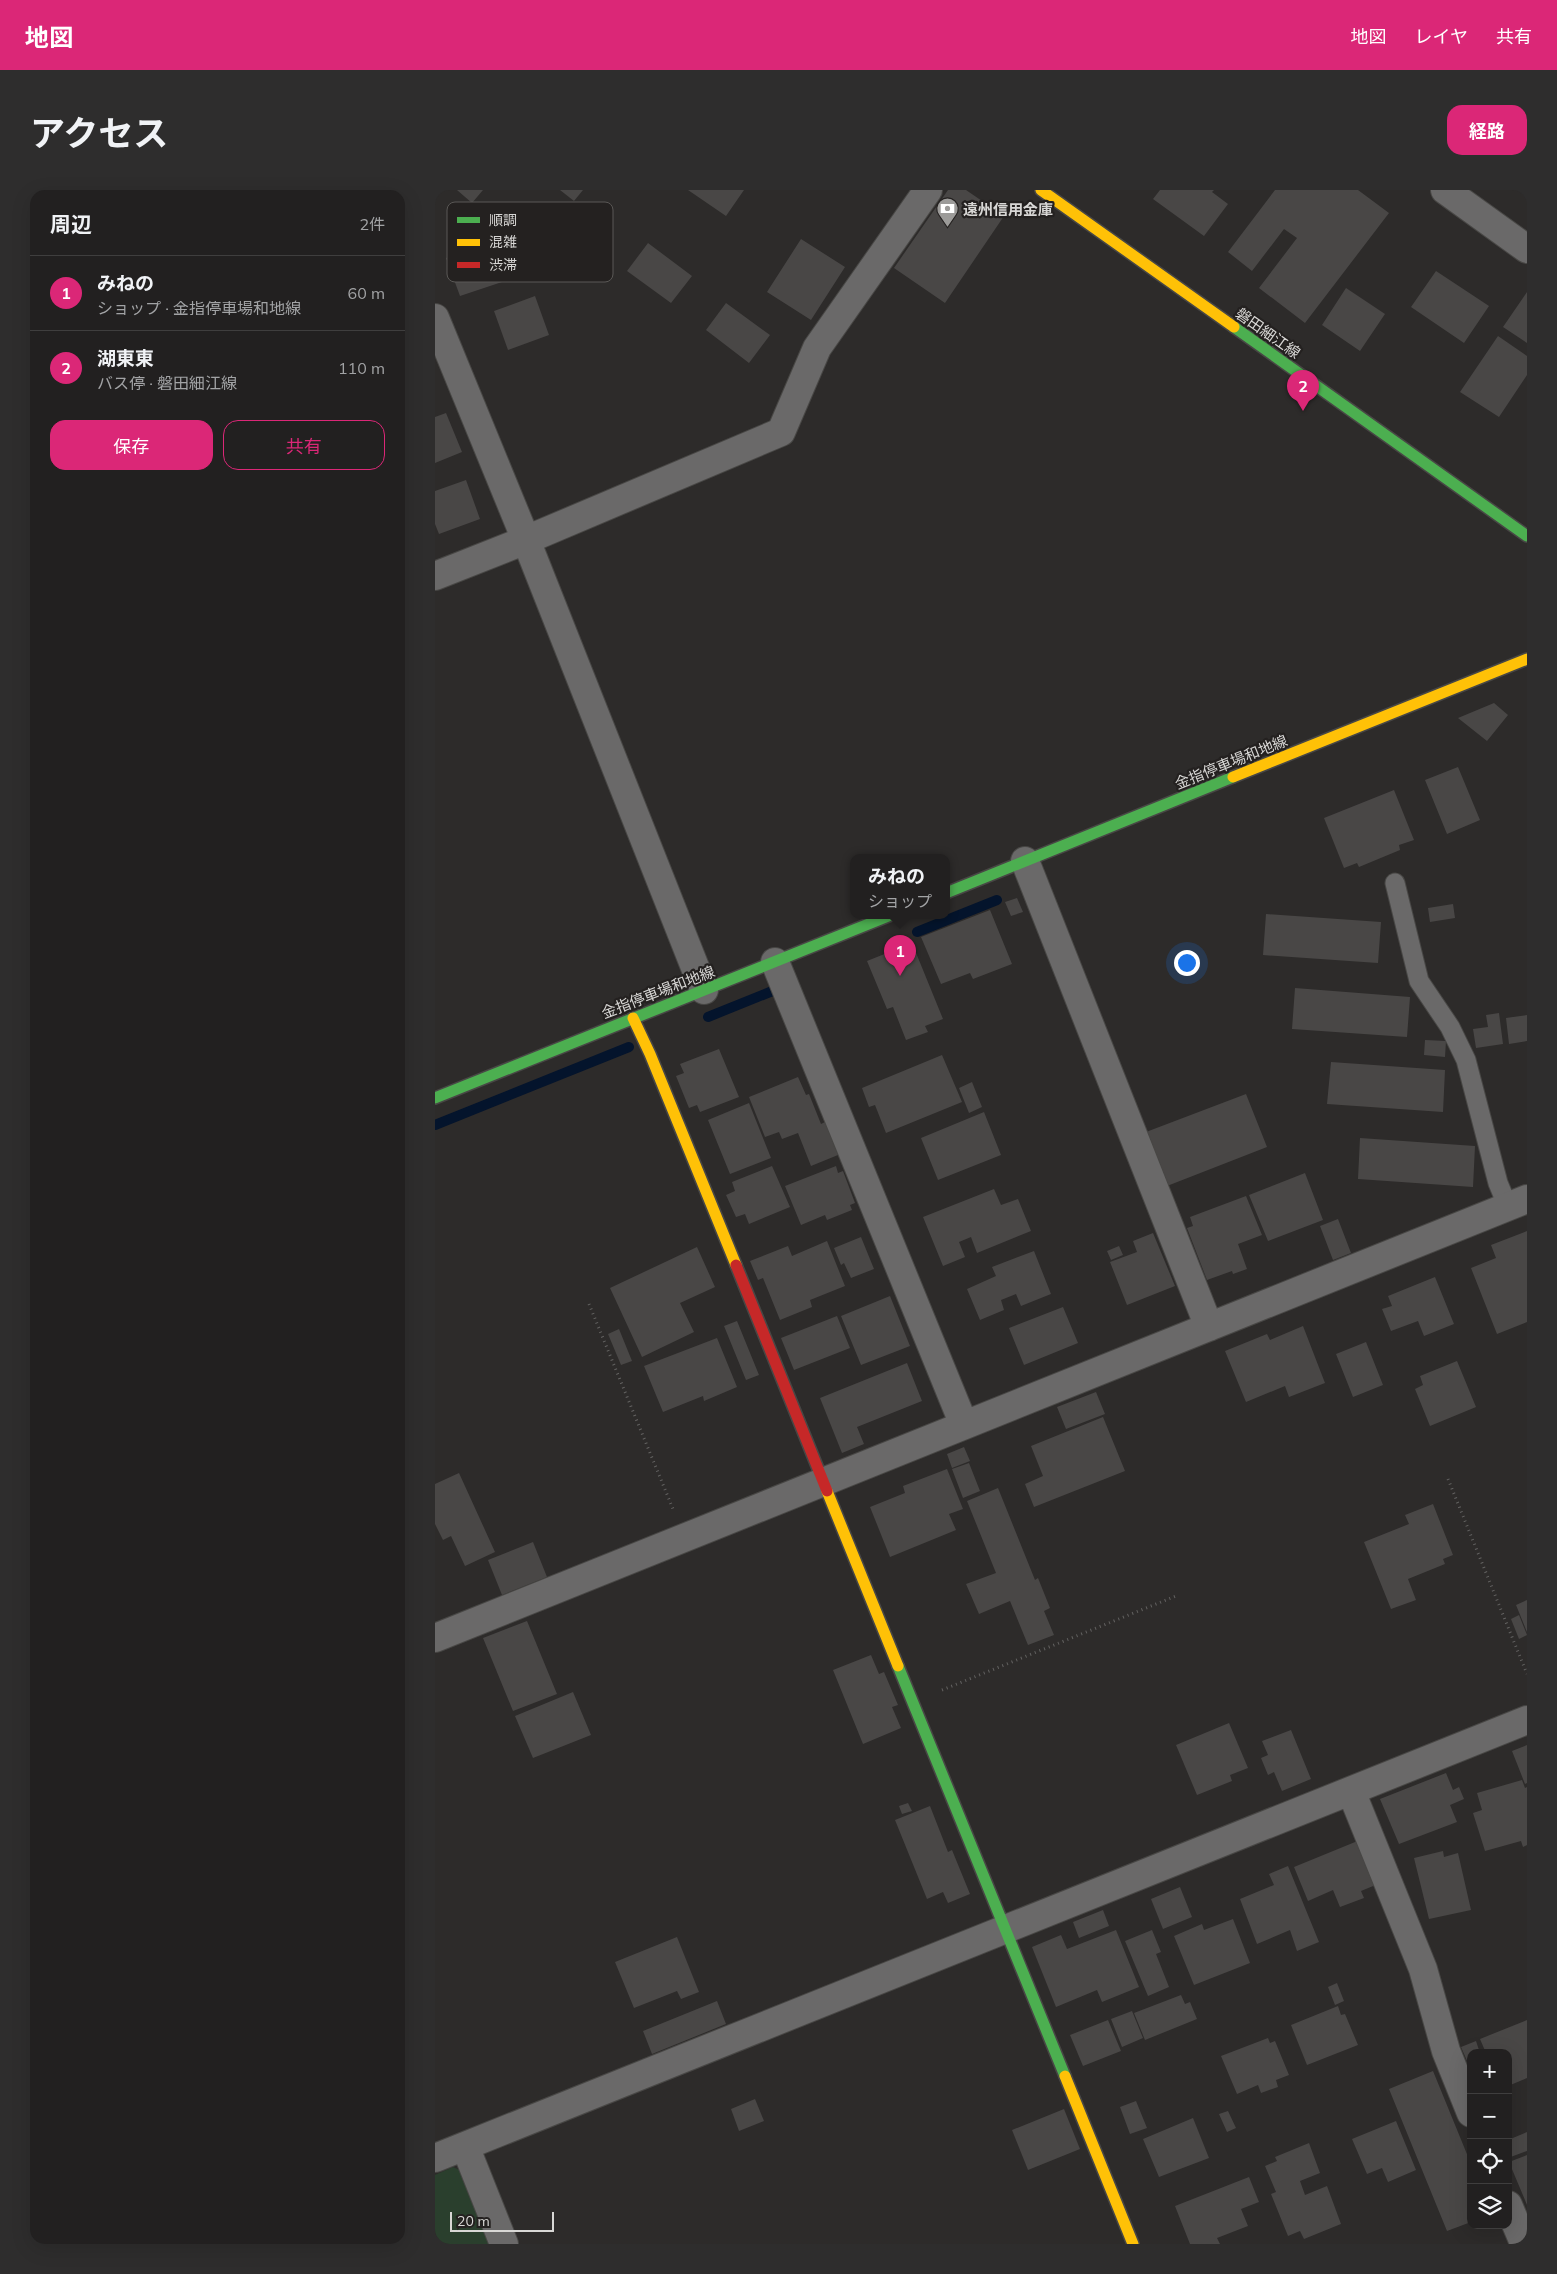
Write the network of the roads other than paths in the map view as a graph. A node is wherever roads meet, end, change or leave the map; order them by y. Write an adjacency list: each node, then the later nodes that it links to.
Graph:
1 (928, 190): 7 (street)
2 (1041, 190): 6 (main road, 磐田細江線)
3 (1445, 190): 4 (street)
4 (1527, 249)
5 (435, 318): 7 (street)
6 (1527, 536)
7 (526, 540): 8 (street); 15 (street)
8 (435, 576)
9 (1527, 658): 10 (main road, 金指停車場和地線)
10 (1025, 861): 12 (main road, 金指停車場和地線); 19 (street)
11 (1395, 883): 18 (lane)
12 (950, 890)
13 (881, 919): 14 (main road, 金指停車場和地線)
14 (775, 962): 15 (main road, 金指停車場和地線); 20 (street)
15 (704, 990): 16 (main road, 金指停車場和地線)
16 (633, 1018): 17 (main road, 金指停車場和地線); 21 (main road)
17 (435, 1098)
18 (1518, 1203): 19 (street)
19 (1209, 1327): 20 (street)
20 (963, 1426): 21 (street)
21 (824, 1482): 22 (street); 25 (main road)
22 (435, 1638)
23 (1527, 1720): 24 (street)
24 (1351, 1791): 25 (street); 26 (street)
25 (1006, 1929): 27 (street); 32 (main road)
26 (1467, 2103)
27 (465, 2146): 28 (street); 31 (street)
28 (435, 2158)
29 (1512, 2215): 30 (street)
30 (1524, 2243)
31 (504, 2244)
32 (1133, 2244)

